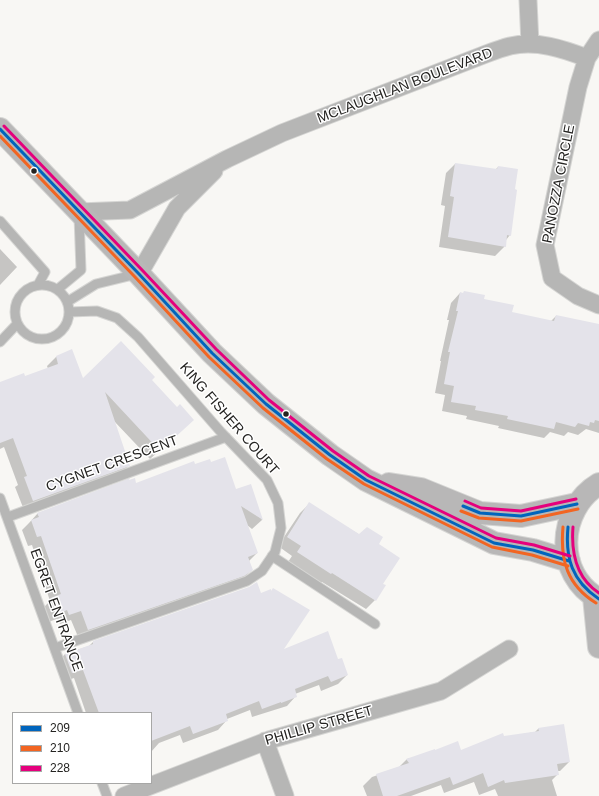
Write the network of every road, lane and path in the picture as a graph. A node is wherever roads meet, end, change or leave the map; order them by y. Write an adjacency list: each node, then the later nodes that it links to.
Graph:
1 (528, 0): 3 (street)
2 (599, 40): 4 (street, PANOZZA CIRCLE)
3 (530, 44): 4 (street, MCLAUGHLAN BOULEVARD); 6 (street, MCLAUGHLAN BOULEVARD)
4 (587, 58): 13 (street, PANOZZA CIRCLE)
5 (0, 129): 7 (main road)
6 (227, 158): 7 (street, MCLAUGHLAN BOULEVARD); 9 (street, MCLAUGHLAN BOULEVARD)
7 (79, 212): 9 (main road); 11 (lane)
8 (0, 221): 10 (lane)
9 (139, 274): 12 (lane); 18 (main road)
10 (38, 285): 11 (lane); 15 (lane)
11 (58, 290): 12 (lane)
12 (67, 302): 14 (lane)
13 (599, 304)
14 (69, 312): 15 (lane); 17 (lane, KING FISHER COURT)
15 (17, 324): 16 (lane)
16 (0, 342)
17 (226, 437): 22 (lane, CYGNET CRESCENT); 23 (lane, KING FISHER COURT)
18 (366, 480): 21 (main road); 24 (main road)
19 (599, 484): 21 (main road)
20 (0, 498): 22 (lane, EGRET ENTRANCE)
21 (577, 504): 24 (main road)
22 (8, 518): 28 (lane, EGRET ENTRANCE)
23 (272, 556): 26 (lane); 28 (lane, KING FISHER COURT)
24 (569, 561): 25 (main road)
25 (596, 598): 27 (main road)
26 (375, 624)
27 (599, 647)
28 (55, 648): 30 (lane, EGRET ENTRANCE)
29 (509, 649): 31 (street, PHILLIP STREET)
30 (78, 712)
31 (265, 741): 34 (street, PHILLIP STREET); 35 (street)
32 (102, 784): 33 (lane)
33 (107, 796)
34 (124, 796)
35 (285, 796)

